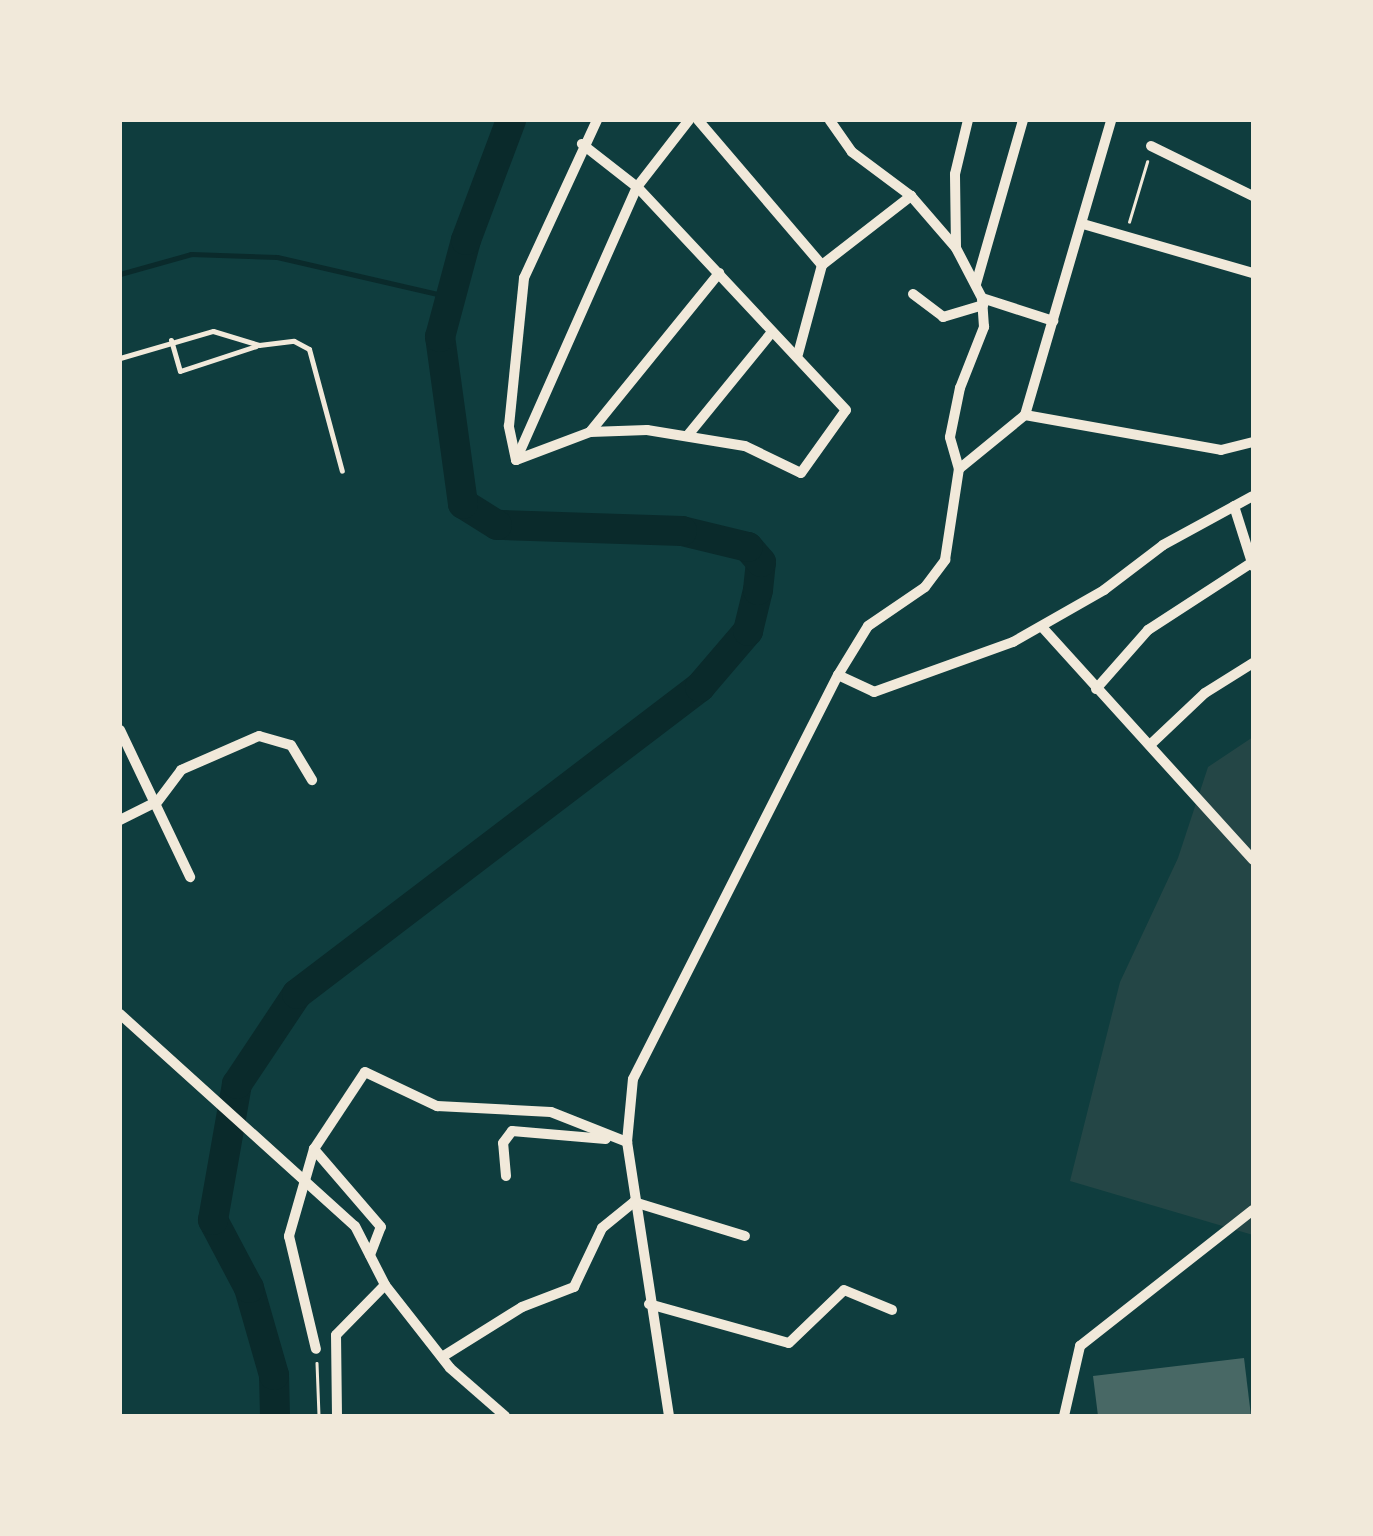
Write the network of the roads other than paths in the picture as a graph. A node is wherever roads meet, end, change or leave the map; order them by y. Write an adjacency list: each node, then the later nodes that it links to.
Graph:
1 (597, 120): 8 (street)
2 (689, 120): 10 (street)
3 (698, 120): 15 (street)
4 (830, 120): 11 (street)
5 (968, 120): 14 (street)
6 (1022, 120): 18 (street)
7 (1111, 120): 13 (street)
8 (582, 144): 10 (street); 31 (street)
9 (1152, 146): 12 (street)
10 (637, 187): 16 (street); 31 (street)
11 (911, 196): 14 (street); 15 (street)
12 (1253, 196)
13 (1083, 224): 17 (street); 21 (street)
14 (956, 248): 18 (street)
15 (822, 266): 25 (street)
16 (719, 272): 22 (street); 28 (street)
17 (1253, 273)
18 (976, 284): 20 (street)
19 (913, 294): 20 (street)
20 (982, 302): 21 (street); 32 (street)
21 (1053, 321): 27 (street)
22 (772, 332): 25 (street); 29 (street)
23 (172, 340): 24 (lane); 24 (lane); 26 (lane)
24 (259, 345): 33 (lane)
25 (798, 354): 29 (street)
26 (120, 358)
27 (1026, 416): 30 (street); 32 (street)
28 (590, 432): 29 (street); 31 (street)
29 (688, 436)
30 (1253, 442)
31 (516, 460)
32 (959, 469): 39 (street)
33 (342, 472)
34 (1253, 496): 35 (street)
35 (1234, 506): 36 (street); 37 (street)
36 (1252, 564): 40 (street)
37 (1042, 627): 39 (street); 40 (street)
38 (1253, 662): 42 (street)
39 (838, 675): 49 (street)
40 (1096, 689): 42 (street)
41 (120, 730): 44 (street)
42 (1151, 744): 46 (street)
43 (312, 780): 44 (street)
44 (158, 800): 45 (street); 47 (street)
45 (120, 820)
46 (1253, 860)
47 (190, 878)
48 (120, 1014): 55 (street)
49 (627, 1142): 50 (street); 51 (street); 52 (street)
50 (314, 1148): 55 (street); 59 (street)
51 (506, 1176)
52 (634, 1202): 54 (street); 57 (street); 60 (street)
53 (1253, 1210): 64 (street)
54 (744, 1236)
55 (370, 1255): 56 (street)
56 (384, 1286): 60 (street); 61 (street)
57 (649, 1304): 58 (street); 63 (street)
58 (892, 1310)
59 (316, 1349)
60 (442, 1357): 62 (street)
61 (337, 1416)
62 (505, 1416)
63 (669, 1416)
64 (1064, 1416)

